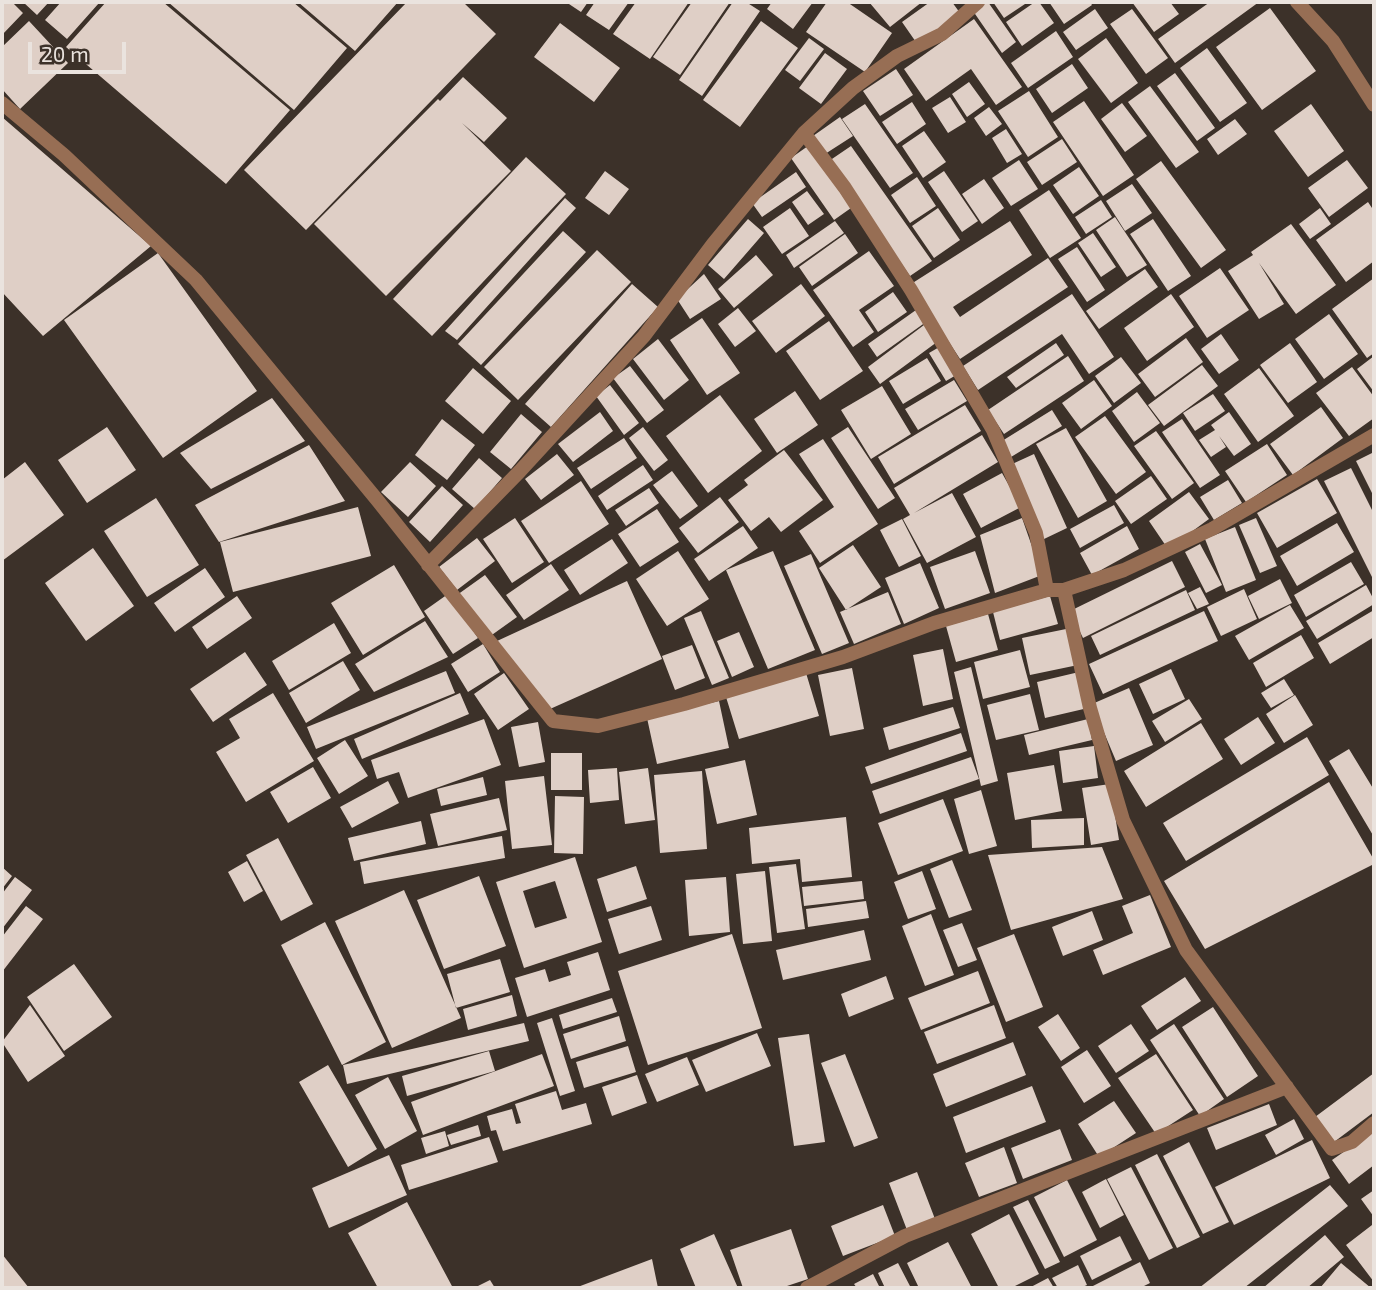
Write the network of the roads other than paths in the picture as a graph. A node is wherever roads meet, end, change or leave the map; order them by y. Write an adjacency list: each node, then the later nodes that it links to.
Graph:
1 (978, 2): 5 (street)
2 (1297, 2): 4 (street)
3 (2, 103): 7 (street)
4 (1374, 105)
5 (804, 132): 7 (street); 8 (street)
6 (1374, 435): 9 (street)
7 (428, 565): 8 (street)
8 (1047, 590): 9 (street)
9 (1064, 590): 10 (street)
10 (1287, 1087): 11 (street); 12 (street)
11 (1374, 1122)
12 (807, 1288)

